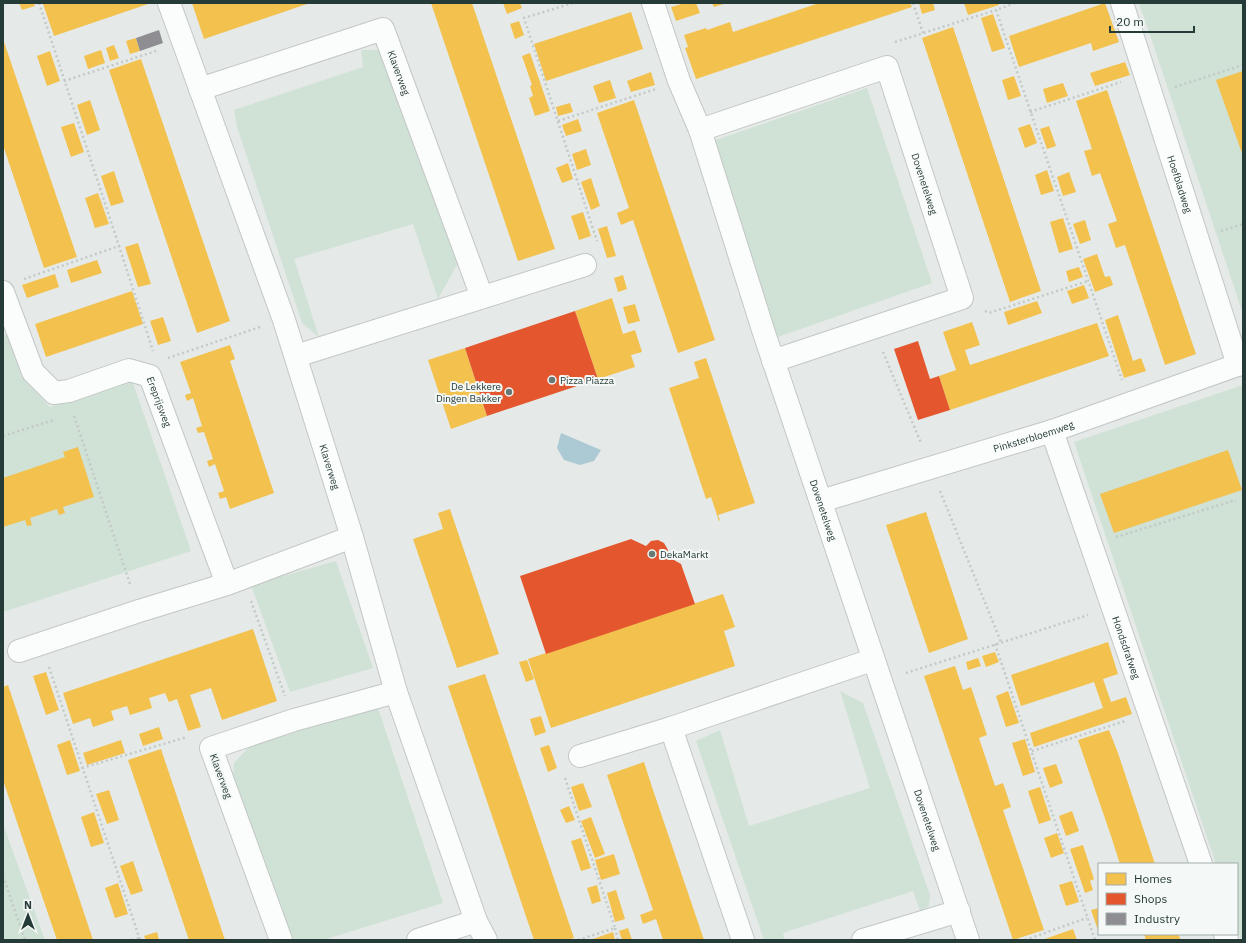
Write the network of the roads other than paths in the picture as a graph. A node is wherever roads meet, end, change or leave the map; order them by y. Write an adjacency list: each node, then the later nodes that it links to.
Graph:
1 (169, 3): 4 (street, Klaverweg)
2 (653, 3): 5 (street, Dovenetelweg)
3 (1122, 3): 11 (street, Hoefbladweg)
4 (200, 89): 8 (street, Klaverweg); 9 (street, Klaverweg)
5 (700, 130): 10 (street, Dovenetelweg); 10 (street, Dovenetelweg)
6 (585, 265): 8 (street)
7 (10, 286): 15 (street, Ereprijsweg)
8 (482, 297): 9 (street)
9 (296, 356): 14 (street, Klaverweg)
10 (773, 361): 13 (street, Dovenetelweg)
11 (1241, 364): 12 (street, Pinksterbloemweg)
12 (1052, 431): 13 (street, Pinksterbloemweg); 21 (street, Hondsdrafweg)
13 (821, 501): 17 (street, Dovenetelweg)
14 (352, 537): 15 (street); 18 (street, Klaverweg)
15 (235, 581): 16 (street)
16 (19, 651)
17 (872, 660): 19 (street); 22 (street, Dovenetelweg)
18 (396, 692): 23 (street, Klaverweg); 24 (street, Klaverweg)
19 (671, 728): 20 (street); 27 (street)
20 (580, 756)
21 (1201, 863)
22 (959, 911): 28 (street); 29 (street, Dovenetelweg)
23 (476, 921): 25 (street); 26 (street, Klaverweg)
24 (281, 940)
25 (418, 940)
26 (486, 940)
27 (743, 940)
28 (863, 940)
29 (968, 940)

